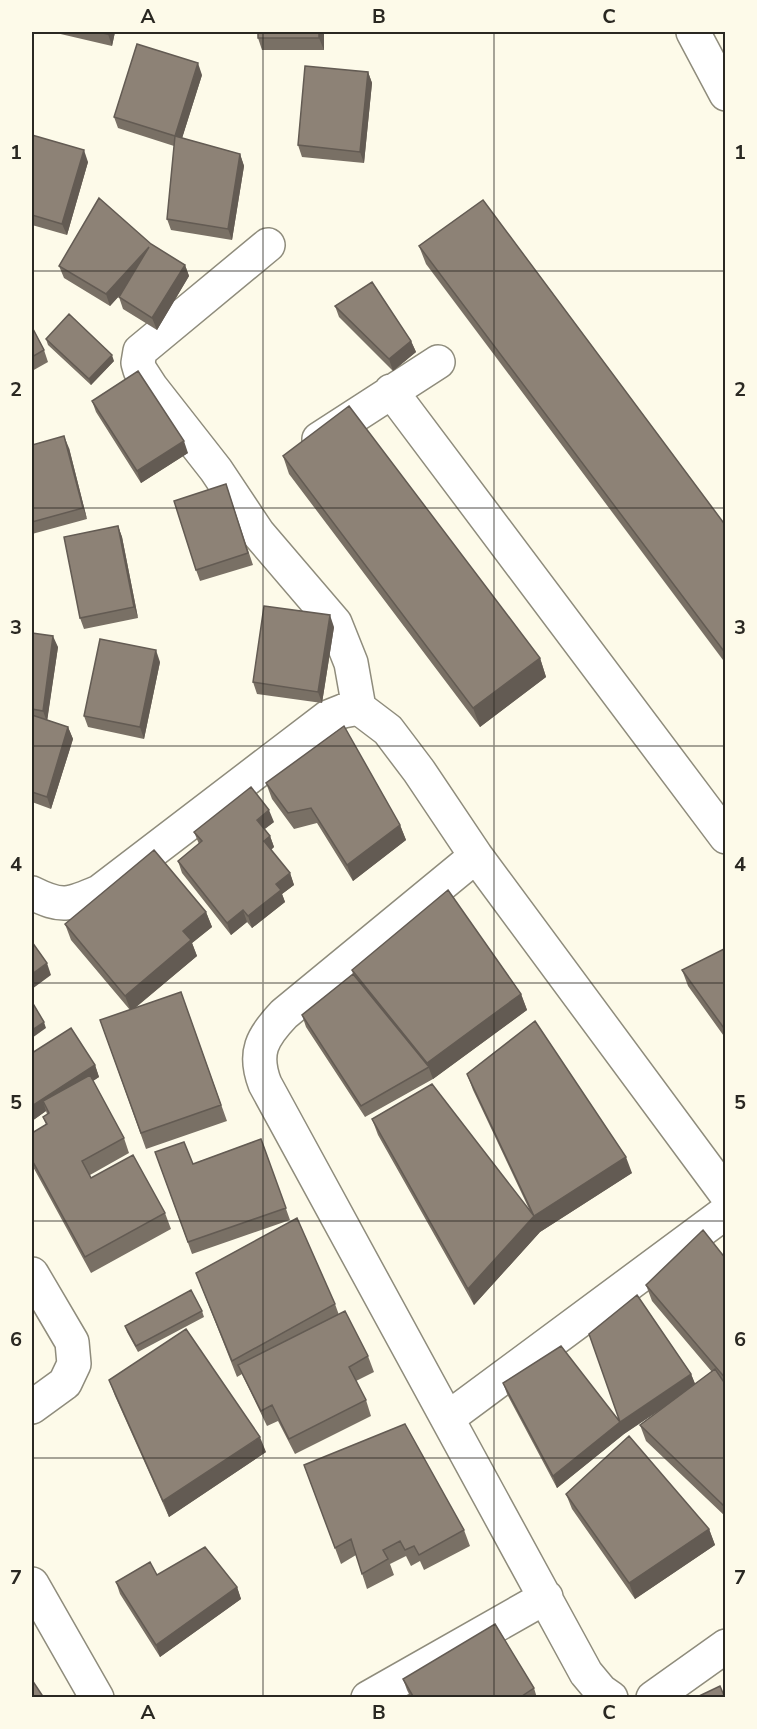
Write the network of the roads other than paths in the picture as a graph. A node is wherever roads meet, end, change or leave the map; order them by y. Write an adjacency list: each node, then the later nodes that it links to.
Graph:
1 (693, 32): 2 (street)
2 (726, 94)
3 (268, 245): 7 (street)
4 (438, 362): 5 (street)
5 (391, 391): 6 (street); 8 (street)
6 (310, 445)
7 (359, 708): 9 (street); 10 (street)
8 (726, 837)
9 (476, 856): 11 (street); 15 (street)
10 (32, 893)
11 (726, 1194)
12 (726, 1212): 15 (street)
13 (32, 1274): 14 (street)
14 (32, 1407)
15 (448, 1418): 17 (street)
16 (32, 1584): 19 (street)
17 (546, 1597): 20 (street); 21 (street)
18 (726, 1646): 22 (street)
19 (98, 1698)
20 (368, 1698)
21 (611, 1698)
22 (653, 1698)

